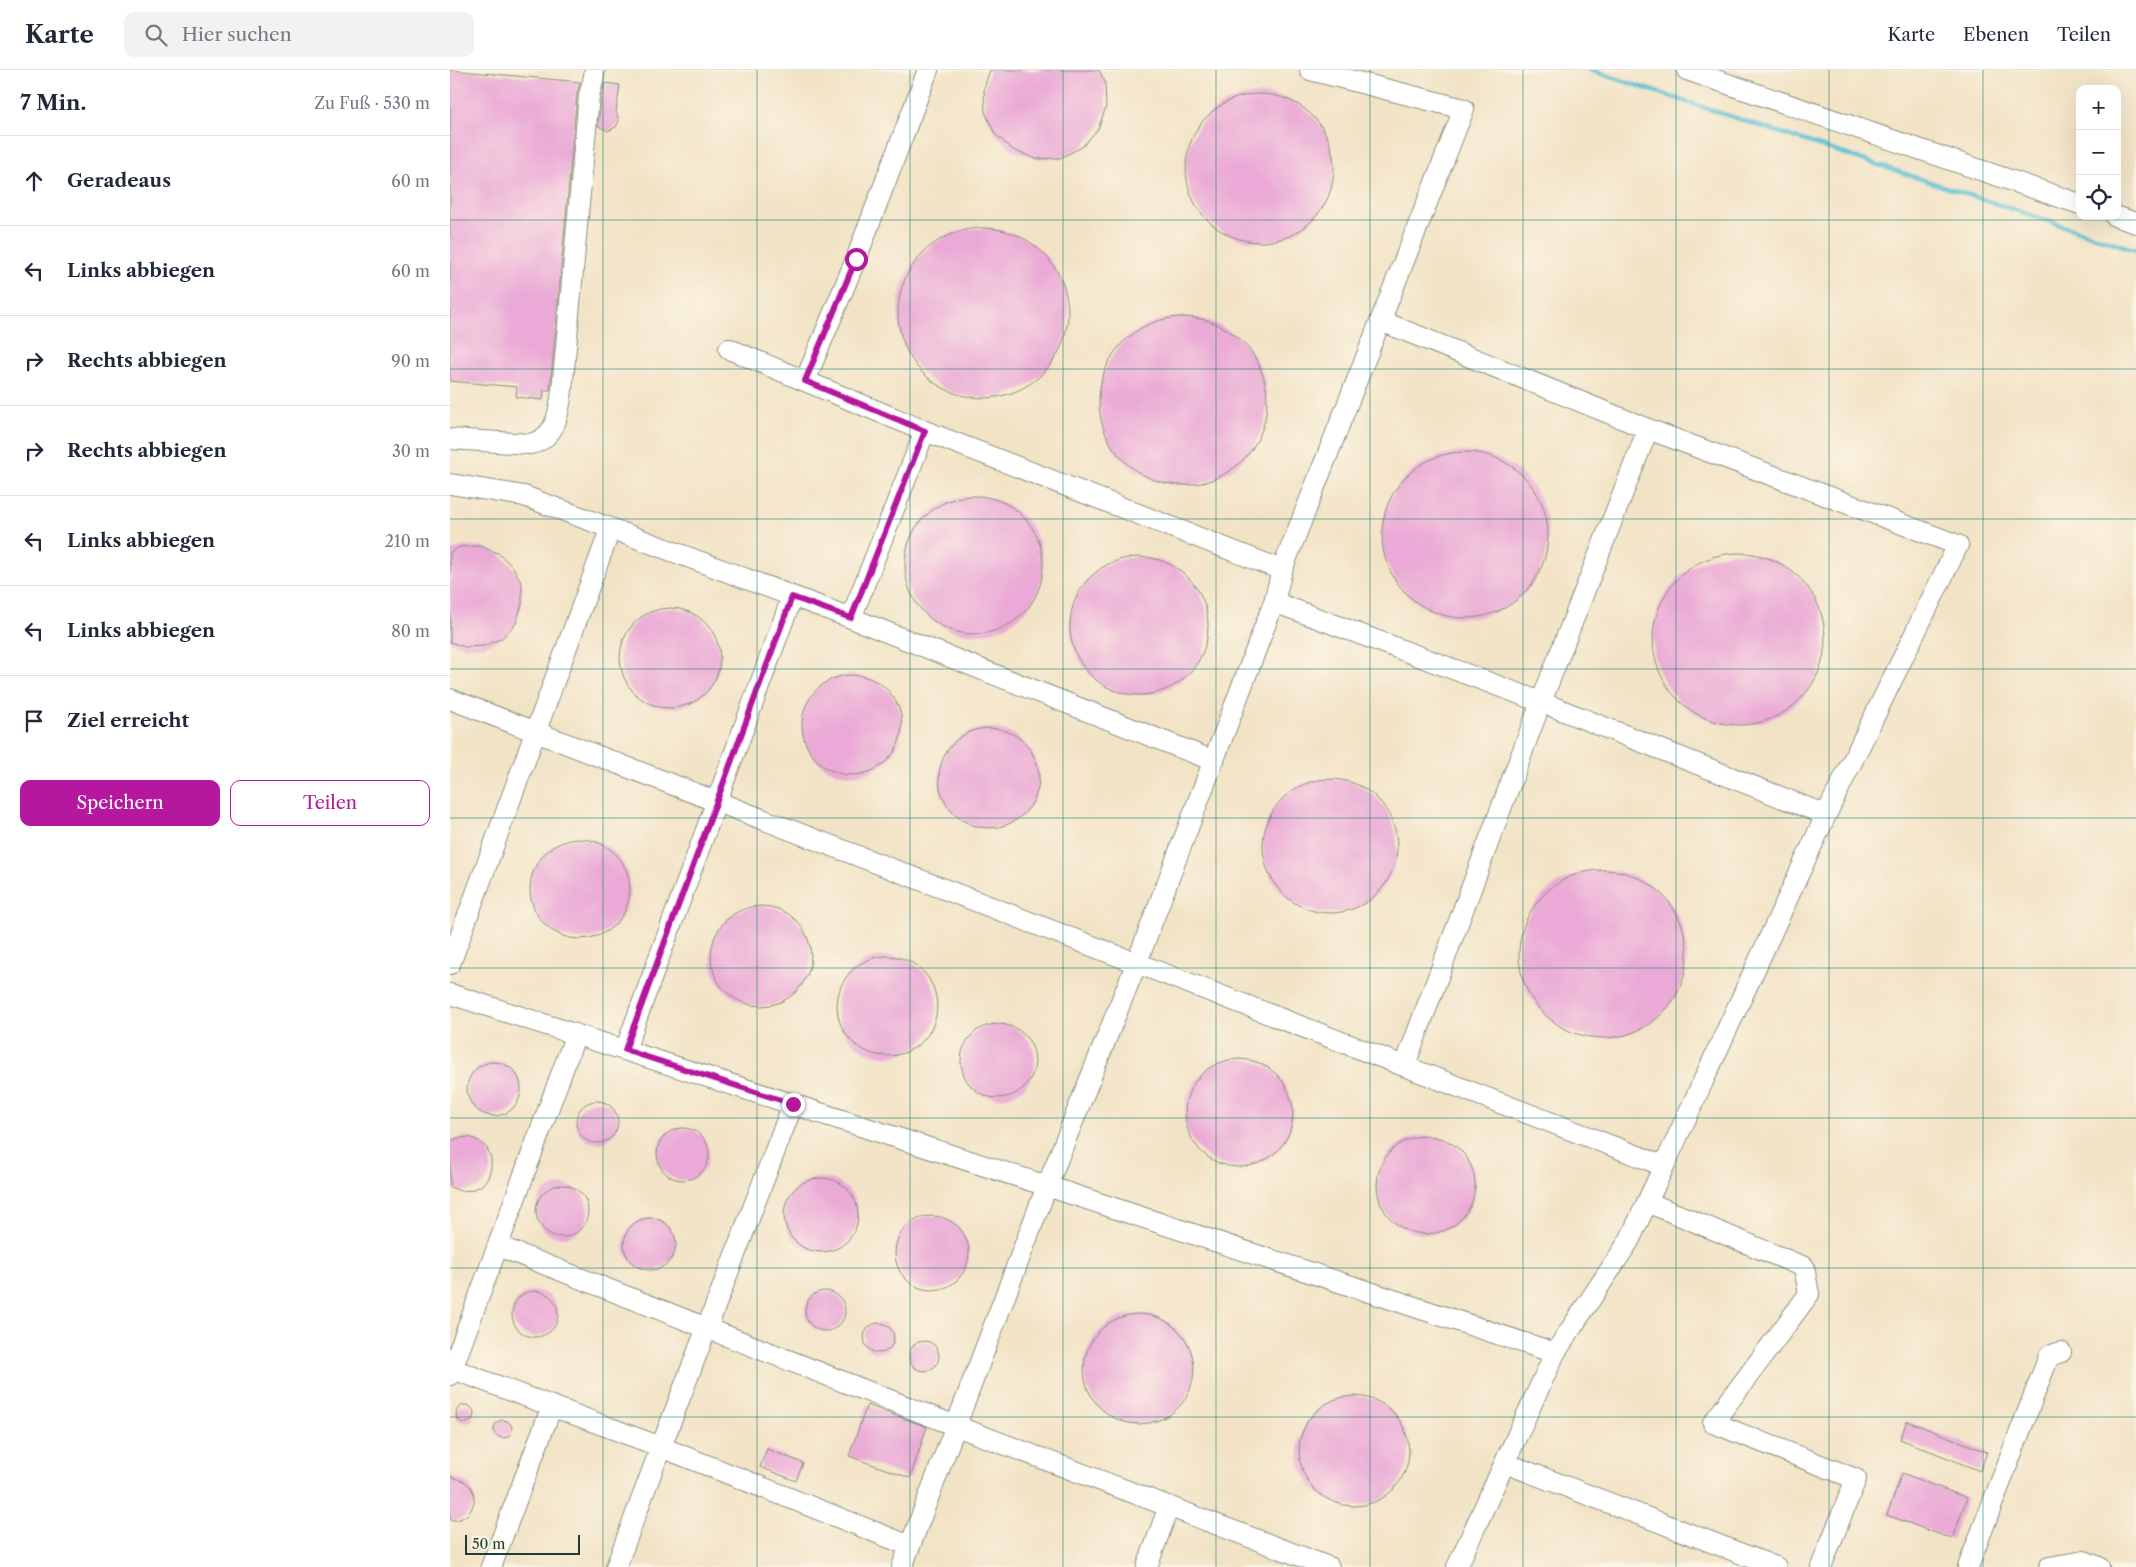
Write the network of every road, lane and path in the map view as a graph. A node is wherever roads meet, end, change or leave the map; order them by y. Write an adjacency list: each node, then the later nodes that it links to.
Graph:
1 (594, 70): 13 (lane)
2 (928, 70): 10 (lane)
3 (1310, 70): 8 (lane)
4 (1687, 70): 5 (lane)
5 (2076, 203)
6 (2121, 218): 7 (lane)
7 (2136, 223)
8 (1381, 321): 11 (lane); 16 (lane)
9 (729, 349): 10 (lane)
10 (805, 381): 12 (lane)
11 (1648, 429): 21 (lane); 25 (lane)
12 (925, 431): 16 (lane); 19 (lane)
13 (450, 439)
14 (450, 484): 15 (lane)
15 (610, 530): 17 (lane); 22 (lane)
16 (1282, 570): 18 (lane)
17 (792, 597): 19 (lane); 24 (lane)
18 (1274, 602): 21 (lane); 23 (lane)
19 (851, 618): 23 (lane)
20 (450, 699): 22 (lane)
21 (1541, 702): 25 (lane); 31 (lane)
22 (534, 732): 24 (lane); 27 (lane)
23 (1214, 761): 26 (lane)
24 (718, 800): 26 (lane); 30 (lane)
25 (1826, 815): 33 (lane)
26 (1138, 962): 31 (lane); 34 (lane)
27 (450, 964)
28 (450, 994): 29 (lane)
29 (576, 1034): 30 (lane); 36 (lane)
30 (625, 1050): 32 (lane)
31 (1405, 1065): 33 (lane)
32 (793, 1104): 34 (lane); 37 (lane)
33 (1664, 1166): 35 (lane)
34 (1047, 1186): 39 (lane); 42 (lane)
35 (1647, 1202): 39 (lane); 55 (lane)
36 (498, 1246): 37 (lane); 40 (lane)
37 (706, 1330): 42 (lane); 43 (lane)
38 (2061, 1352): 56 (lane)
39 (1555, 1353): 44 (lane)
40 (451, 1371): 41 (lane)
41 (552, 1406): 43 (lane); 48 (lane)
42 (956, 1426): 45 (lane); 46 (lane)
43 (661, 1447): 46 (lane); 49 (lane)
44 (1505, 1463): 53 (lane); 54 (lane)
45 (1169, 1506): 47 (lane); 51 (lane)
46 (910, 1546): 50 (lane)
47 (1306, 1563): 52 (lane)
48 (491, 1567)
49 (616, 1567)
50 (902, 1567)
51 (1147, 1567)
52 (1329, 1567)
53 (1457, 1567)
54 (1776, 1567)
55 (1821, 1567)
56 (1968, 1567)
57 (2049, 1567): 58 (lane)
58 (2099, 1567)

